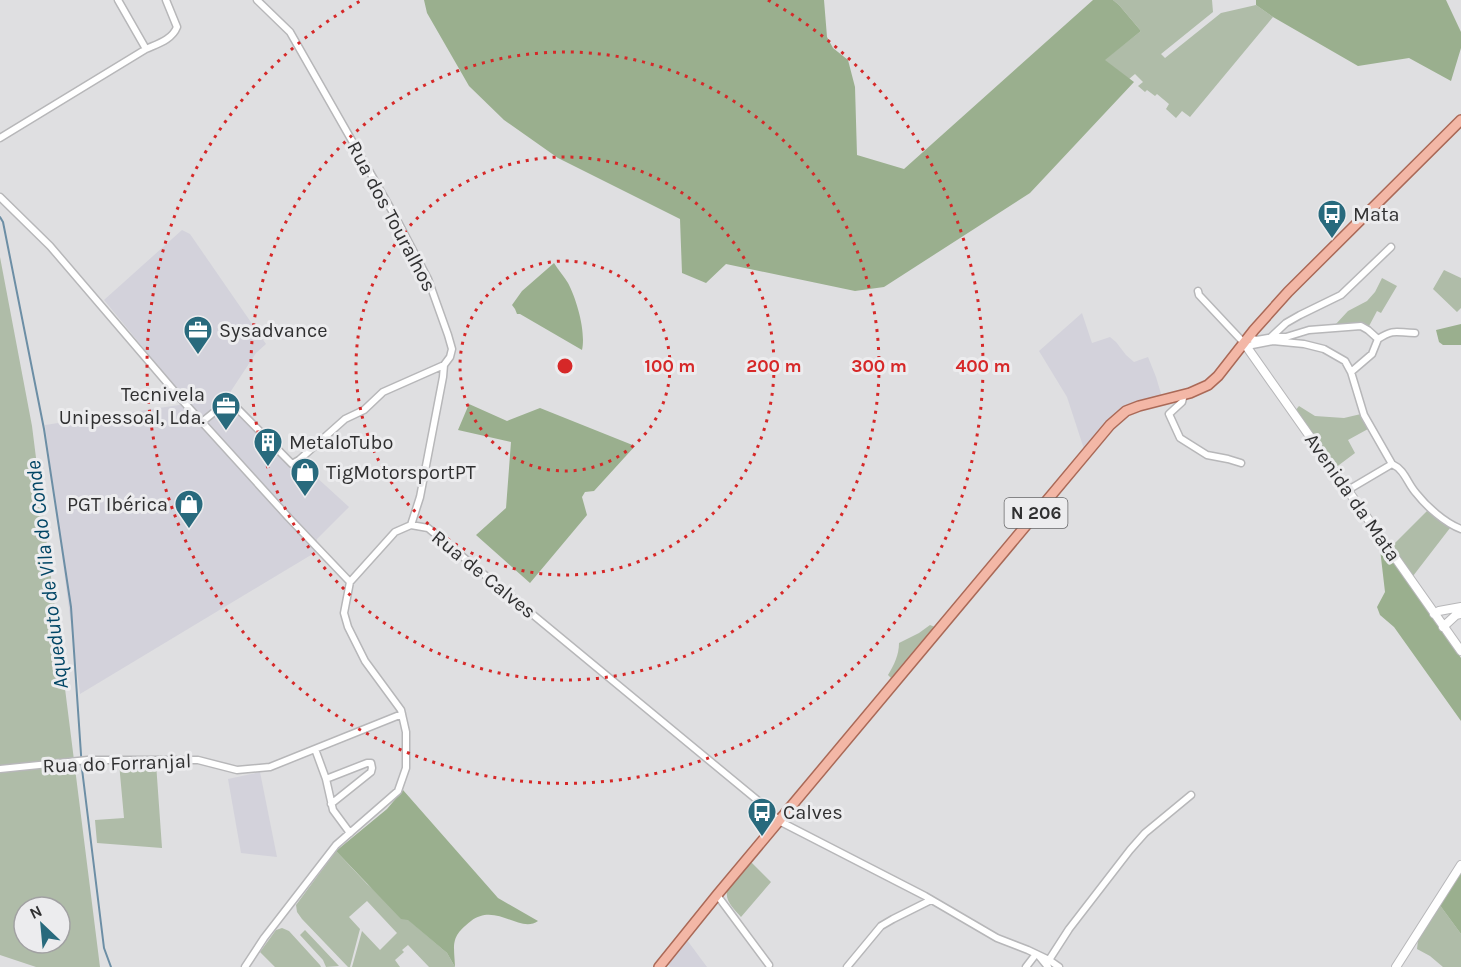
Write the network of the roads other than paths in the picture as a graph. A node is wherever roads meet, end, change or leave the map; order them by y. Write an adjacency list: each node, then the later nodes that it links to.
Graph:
1 (118, 0): 4 (street)
2 (166, 0): 4 (street)
3 (257, 0): 14 (street, Rua dos Touralhos)
4 (146, 49): 6 (street)
5 (1461, 120): 13 (main road, N 206)
6 (0, 138)
7 (0, 197): 17 (street)
8 (1390, 247): 11 (street)
9 (1198, 291): 13 (street)
10 (1415, 333): 12 (street)
11 (1272, 338): 12 (street); 13 (street)
12 (1378, 339): 15 (street)
13 (1246, 342): 15 (street); 16 (main road, N 206); 20 (street, Avenida da Mata)
14 (444, 365): 17 (street); 21 (street, Rua dos Touralhos)
15 (1351, 372): 19 (street)
16 (1184, 395): 18 (street); 35 (main road, N 206)
17 (202, 422): 23 (street)
18 (1241, 463)
19 (1392, 464): 20 (street); 22 (street)
20 (1348, 490): 25 (street, Avenida da Mata)
21 (411, 525): 23 (street, Rua de Calves); 35 (street, Rua de Calves)
22 (1461, 529)
23 (350, 582): 29 (street)
24 (1461, 607): 25 (street)
25 (1434, 614): 27 (street, Avenida da Mata)
26 (1461, 614): 27 (street)
27 (1443, 627): 28 (street, Avenida da Mata)
28 (1461, 651)
29 (402, 714): 30 (street, Rua do Forranjal); 36 (street)
30 (315, 749): 31 (street, Rua do Forranjal); 32 (street)
31 (0, 769)
32 (326, 779): 34 (street); 34 (street)
33 (1191, 795): 41 (street)
34 (331, 804): 36 (street)
35 (779, 821): 38 (main road, N 206); 39 (street, Rua de Calves)
36 (350, 833): 43 (street)
37 (1461, 866): 48 (street)
38 (717, 895): 42 (street); 44 (main road, N 206)
39 (931, 900): 40 (street, Rua de Calves); 45 (street)
40 (1037, 954): 41 (street, Rua de Calves); 46 (street)
41 (1048, 963): 47 (street, Rua de Calves)
42 (770, 965)
43 (245, 967)
44 (659, 967)
45 (847, 967)
46 (1026, 967)
47 (1059, 967)
48 (1396, 967)

